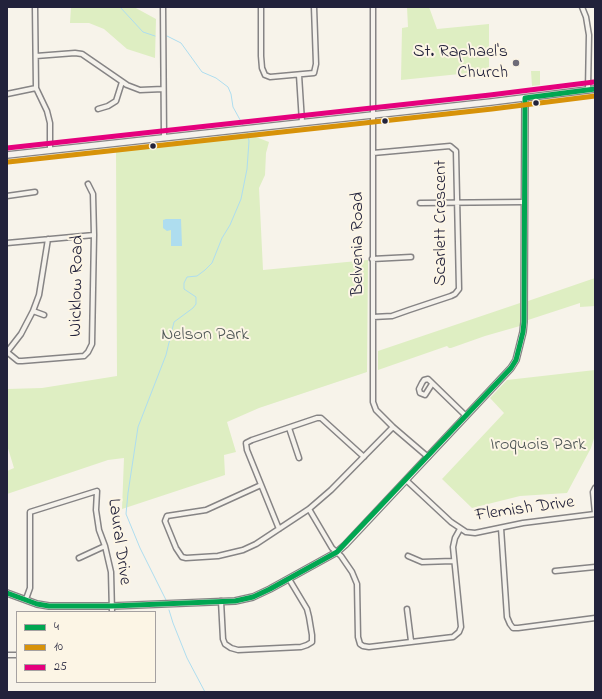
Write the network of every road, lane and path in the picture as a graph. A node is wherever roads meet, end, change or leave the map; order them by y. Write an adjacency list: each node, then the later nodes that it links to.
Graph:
1 (35, 7): 9 (street)
2 (163, 7): 13 (street)
3 (262, 7): 10 (street)
4 (314, 7): 10 (street)
5 (373, 7): 19 (street, Belvenia Road)
6 (582, 7): 7 (street)
7 (589, 35): 8 (street); 15 (street)
8 (595, 35)
9 (36, 56): 11 (street); 12 (street)
10 (299, 75): 20 (street)
11 (122, 82): 13 (street); 18 (street)
12 (36, 88): 16 (street); 22 (street)
13 (163, 89): 21 (street)
14 (595, 89): 15 (street)
15 (588, 90): 17 (street)
16 (7, 94)
17 (525, 98): 19 (street); 28 (street)
18 (98, 109)
19 (373, 115): 20 (street); 23 (street, Belvenia Road)
20 (302, 122): 21 (street)
21 (164, 138): 22 (street)
22 (50, 150): 24 (street)
23 (373, 152): 29 (street, Scarlett Crescent); 35 (street, Belvenia Road)
24 (7, 155)
25 (88, 184): 31 (street, Wicklow Road)
26 (35, 192): 27 (street)
27 (7, 196)
28 (524, 202): 29 (street); 41 (street)
29 (457, 203): 30 (street); 38 (street, Scarlett Crescent)
30 (420, 204)
31 (94, 235): 32 (street); 39 (street, Wicklow Road)
32 (48, 239): 33 (street); 36 (street)
33 (7, 243)
34 (411, 257): 35 (street)
35 (372, 259): 38 (street, Belvenia Road)
36 (33, 311): 37 (street); 39 (street)
37 (44, 315)
38 (373, 317): 42 (street, Belvenia Road)
39 (7, 352)
40 (432, 384): 41 (street)
41 (466, 416): 45 (street)
42 (394, 427): 44 (street); 45 (street, Belvenia Road)
43 (289, 428): 44 (street); 46 (street); 48 (street)
44 (364, 457): 50 (street)
45 (428, 457): 47 (street)
46 (299, 458)
47 (406, 480): 54 (street, Flemish Drive); 56 (street)
48 (261, 485): 53 (street); 53 (street)
49 (595, 488): 51 (street)
50 (309, 510): 53 (street); 56 (street)
51 (595, 514): 52 (street, Flemish Drive)
52 (501, 528): 54 (street, Flemish Drive); 68 (street)
53 (279, 529)
54 (460, 529): 59 (street)
55 (105, 546): 58 (street); 64 (street, Laural Drive); 66 (street, Laural Drive)
56 (337, 552): 62 (street); 69 (street)
57 (408, 556): 59 (street)
58 (80, 558)
59 (453, 561): 69 (street)
60 (595, 567): 61 (street)
61 (555, 571)
62 (289, 579): 65 (street); 65 (street)
63 (7, 593): 64 (street)
64 (26, 599): 66 (street)
65 (221, 601): 66 (street)
66 (112, 609)
67 (407, 609): 69 (street)
68 (595, 618)
69 (411, 641)

